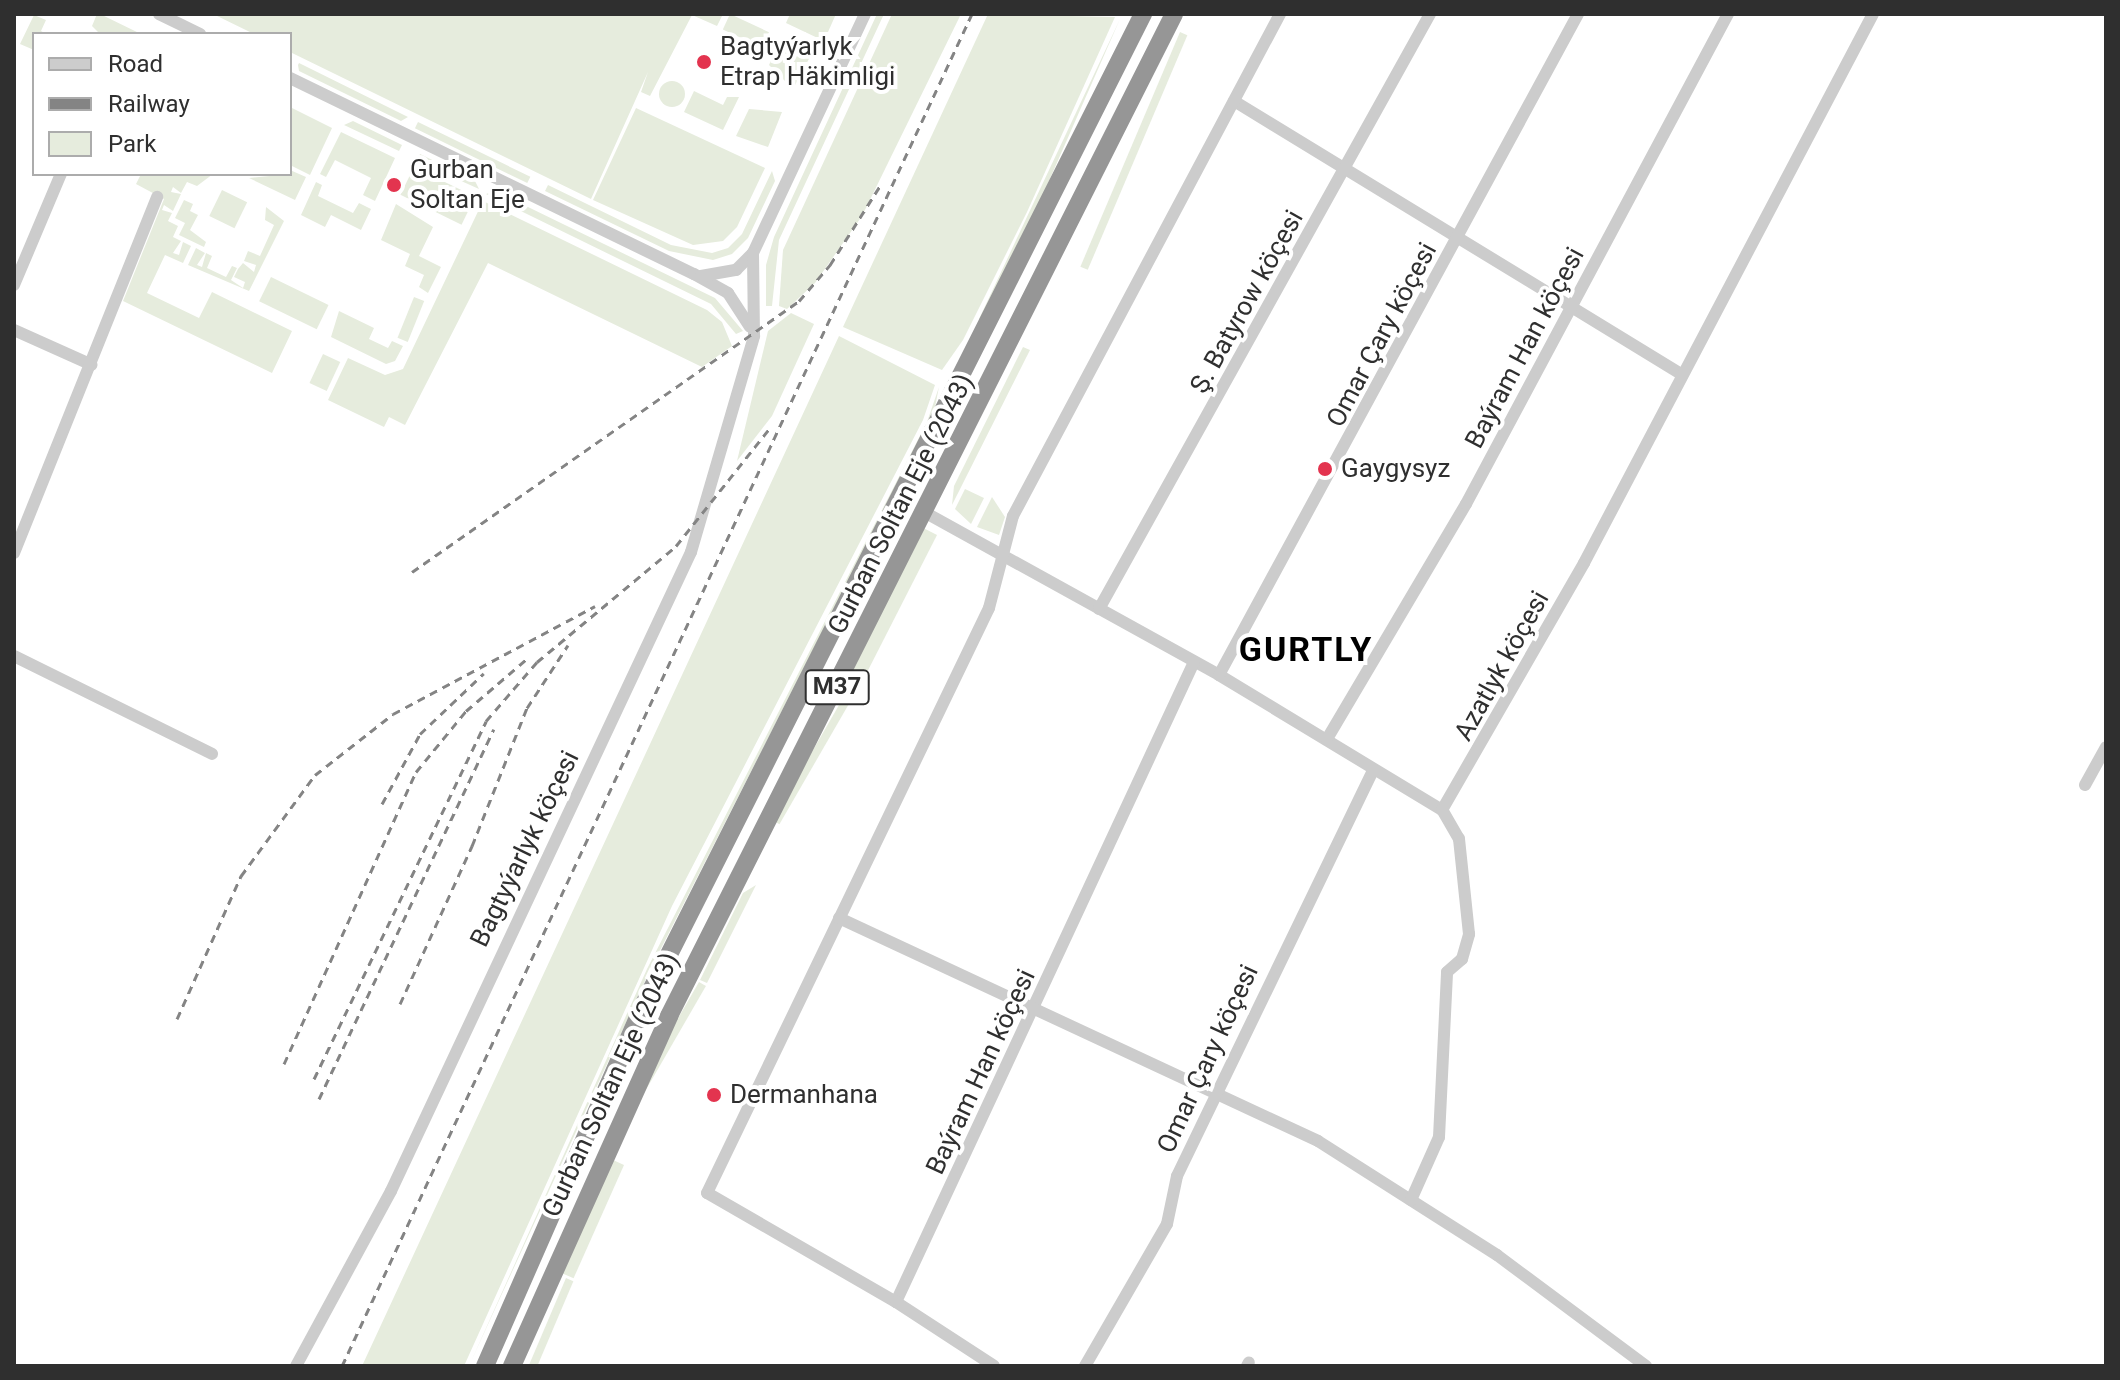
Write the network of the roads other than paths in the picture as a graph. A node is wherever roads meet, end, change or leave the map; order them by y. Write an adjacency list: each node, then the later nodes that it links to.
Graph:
1 (159, 14): 10 (street)
2 (865, 14): 17 (street)
3 (1143, 14): 44 (highway, Gurban Soltan Eje (2043) / M37)
4 (1174, 14): 25 (highway, Gurban Soltan Eje (2043) / M37)
5 (1280, 14): 12 (street)
6 (1430, 14): 13 (street, Ş. Batyrow köçesi)
7 (1578, 14): 16 (street, Omar Çary köçesi)
8 (1728, 14): 20 (street, Baýram Han köçesi)
9 (1873, 14): 24 (street, Azatlyk köçesi)
10 (196, 32)
11 (292, 79): 18 (street)
12 (1234, 101): 13 (street); 26 (street)
13 (1344, 169): 16 (street); 28 (street, Ş. Batyrow köçesi)
14 (60, 176): 19 (street)
15 (157, 197): 23 (street)
16 (1459, 237): 20 (street); 31 (street, Omar Çary köçesi)
17 (753, 253): 18 (street); 22 (street, Bagtyýarlyk köçesi)
18 (694, 274): 22 (street)
19 (14, 285)
20 (1570, 309): 24 (street); 32 (street, Baýram Han köçesi)
21 (14, 330): 23 (street)
22 (754, 336): 43 (street, Bagtyýarlyk köçesi)
23 (92, 365): 27 (street)
24 (1681, 374): 37 (street, Azatlyk köçesi)
25 (926, 513): 26 (street); 45 (highway, Gurban Soltan Eje (2043) / M37)
26 (1001, 551): 28 (street); 38 (street)
27 (14, 553)
28 (1099, 609): 30 (street)
29 (14, 656): 34 (street)
30 (1194, 662): 31 (street); 39 (street, Baýram Han köçesi)
31 (1219, 675): 32 (street)
32 (1327, 739): 35 (street)
33 (2106, 747): 36 (street)
34 (212, 754)
35 (1373, 770): 37 (street); 40 (street, Omar Çary köçesi)
36 (2085, 785)
37 (1442, 810): 41 (street)
38 (839, 918): 39 (street); 42 (street)
39 (1037, 1007): 40 (street); 42 (street, Baýram Han köçesi)
40 (1217, 1093): 41 (street); 47 (street, Omar Çary köçesi)
41 (1411, 1200): 48 (street)
42 (896, 1302): 46 (street)
43 (296, 1366)
44 (485, 1366)
45 (512, 1366)
46 (994, 1366)
47 (1085, 1366)
48 (1646, 1366)

